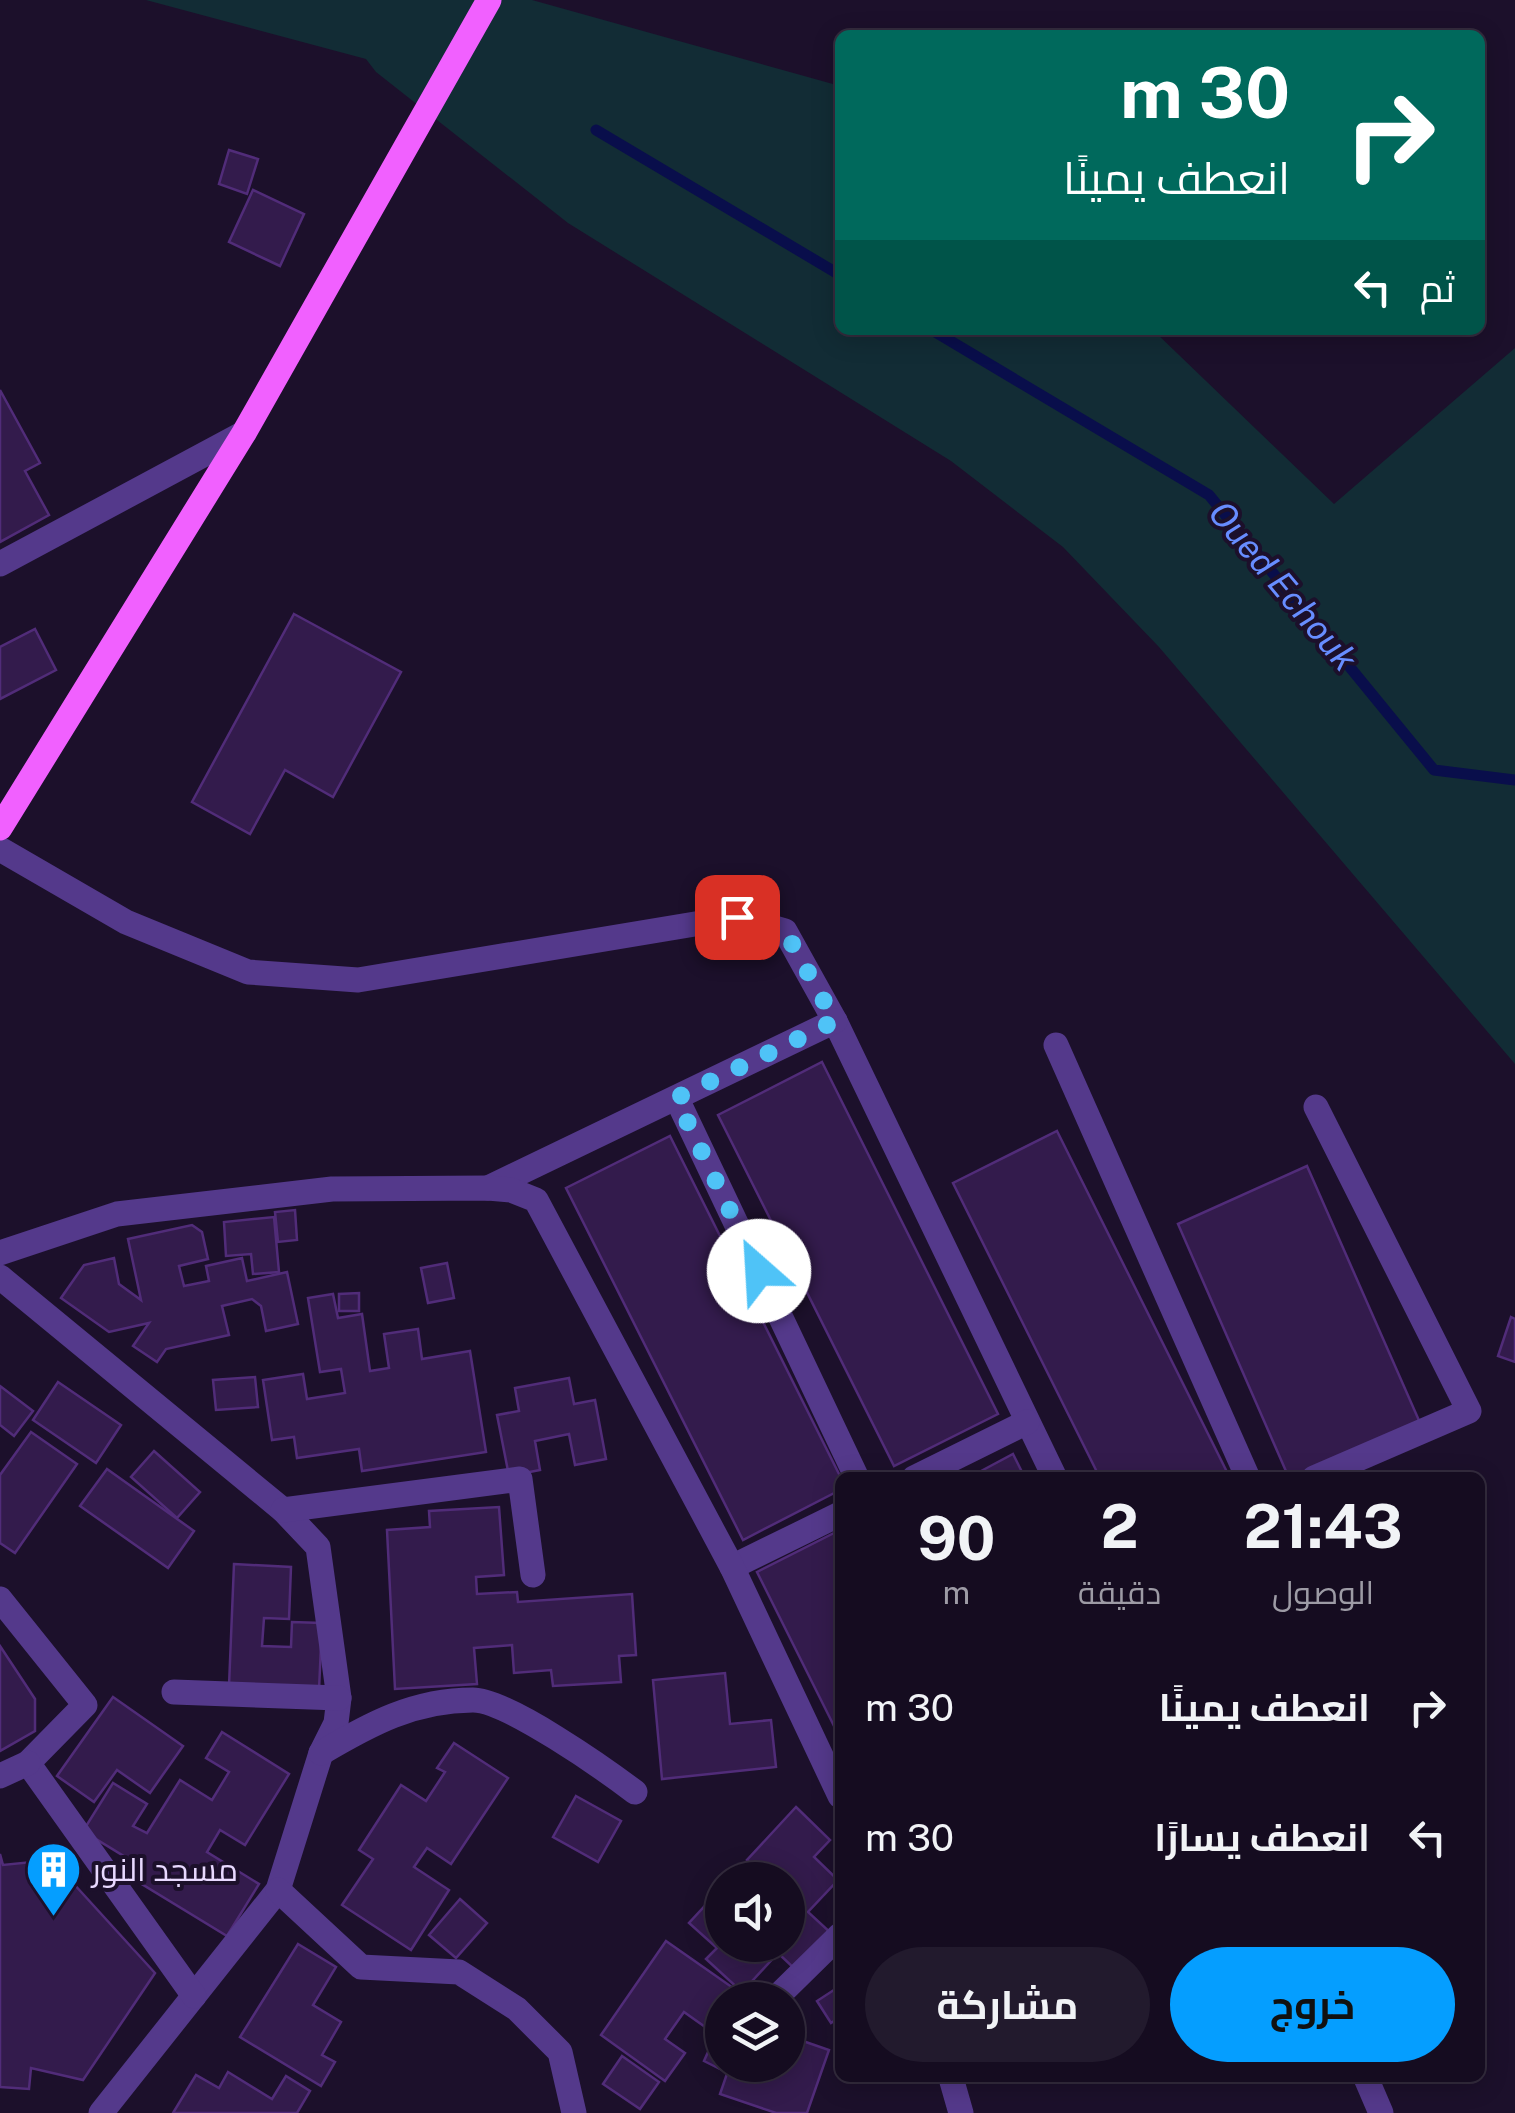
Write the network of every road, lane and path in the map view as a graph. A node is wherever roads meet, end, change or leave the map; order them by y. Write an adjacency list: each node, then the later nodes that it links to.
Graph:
1 (490, 0): 2 (main road)
2 (244, 433): 3 (street); 4 (main road)
3 (0, 564)
4 (0, 828)
5 (0, 849): 6 (street)
6 (835, 1021): 8 (street); 13 (street)
7 (1056, 1046): 17 (street)
8 (676, 1098): 10 (street); 14 (street)
9 (1316, 1107): 18 (street)
10 (488, 1188): 11 (street); 21 (street)
11 (0, 1253)
12 (0, 1278): 19 (street)
13 (1027, 1422): 15 (street); 16 (street)
14 (854, 1472)
15 (926, 1472)
16 (1052, 1472)
17 (1245, 1472)
18 (1328, 1472)
19 (284, 1510): 22 (street); 25 (street)
20 (835, 1516): 21 (street)
21 (732, 1567): 29 (street)
22 (534, 1575)
23 (0, 1599): 27 (street)
24 (174, 1692): 25 (street)
25 (339, 1698): 26 (street)
26 (322, 1753): 30 (street); 31 (street)
27 (28, 1763): 28 (street); 34 (street)
28 (0, 1776)
29 (835, 1785)
30 (634, 1792)
31 (278, 1890): 34 (street); 37 (street)
32 (835, 1940): 33 (street)
33 (792, 1982)
34 (194, 1996): 36 (street)
35 (952, 2082): 38 (street)
36 (101, 2113)
37 (574, 2113)
38 (962, 2113)

